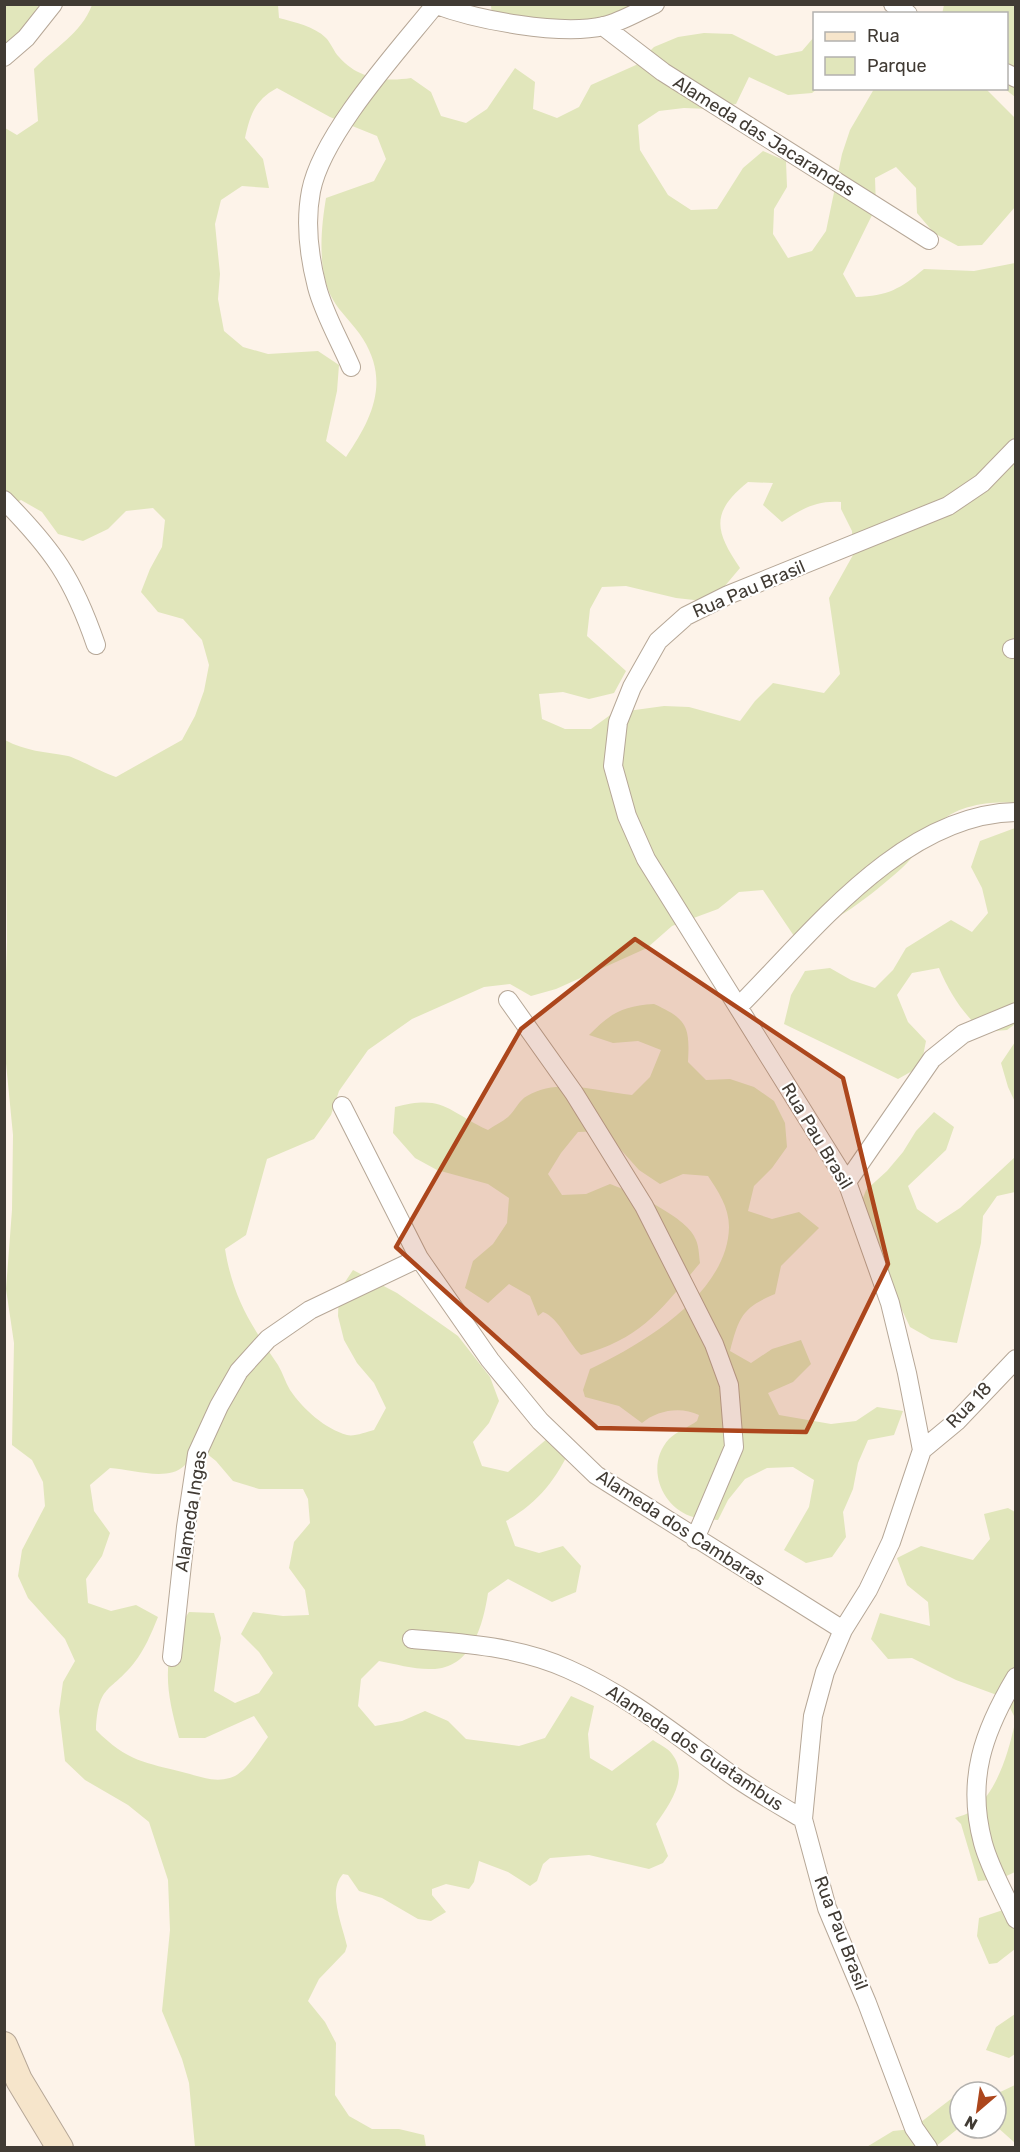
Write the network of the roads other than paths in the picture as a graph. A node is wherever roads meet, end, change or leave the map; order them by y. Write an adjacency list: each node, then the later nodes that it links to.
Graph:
1 (52, 4): 5 (street)
2 (655, 4): 4 (street)
3 (434, 5): 4 (street); 7 (street)
4 (603, 26): 6 (street, Alameda das Jacarandas)
5 (4, 57)
6 (929, 240)
7 (351, 367)
8 (1016, 448): 13 (street, Rua Pau Brasil)
9 (4, 500): 10 (street)
10 (96, 645)
11 (1016, 812): 13 (street)
12 (508, 1000): 20 (street)
13 (739, 1006): 16 (street, Rua Pau Brasil)
14 (1016, 1012): 16 (street)
15 (342, 1106): 17 (street, Alameda dos Cambaras)
16 (847, 1182): 19 (street, Rua Pau Brasil)
17 (418, 1258): 20 (street, Alameda dos Cambaras); 23 (street, Alameda Ingas)
18 (1016, 1359): 19 (street, Rua 18)
19 (922, 1450): 21 (street, Rua Pau Brasil)
20 (696, 1539): 21 (street, Alameda dos Cambaras)
21 (843, 1630): 25 (street, Rua Pau Brasil)
22 (412, 1639): 25 (street, Alameda dos Guatambus)
23 (172, 1657)
24 (1016, 1677): 26 (street)
25 (803, 1819): 29 (street, Rua Pau Brasil)
26 (1016, 1919)
27 (4, 2045): 28 (main road)
28 (60, 2148)
29 (928, 2148)

